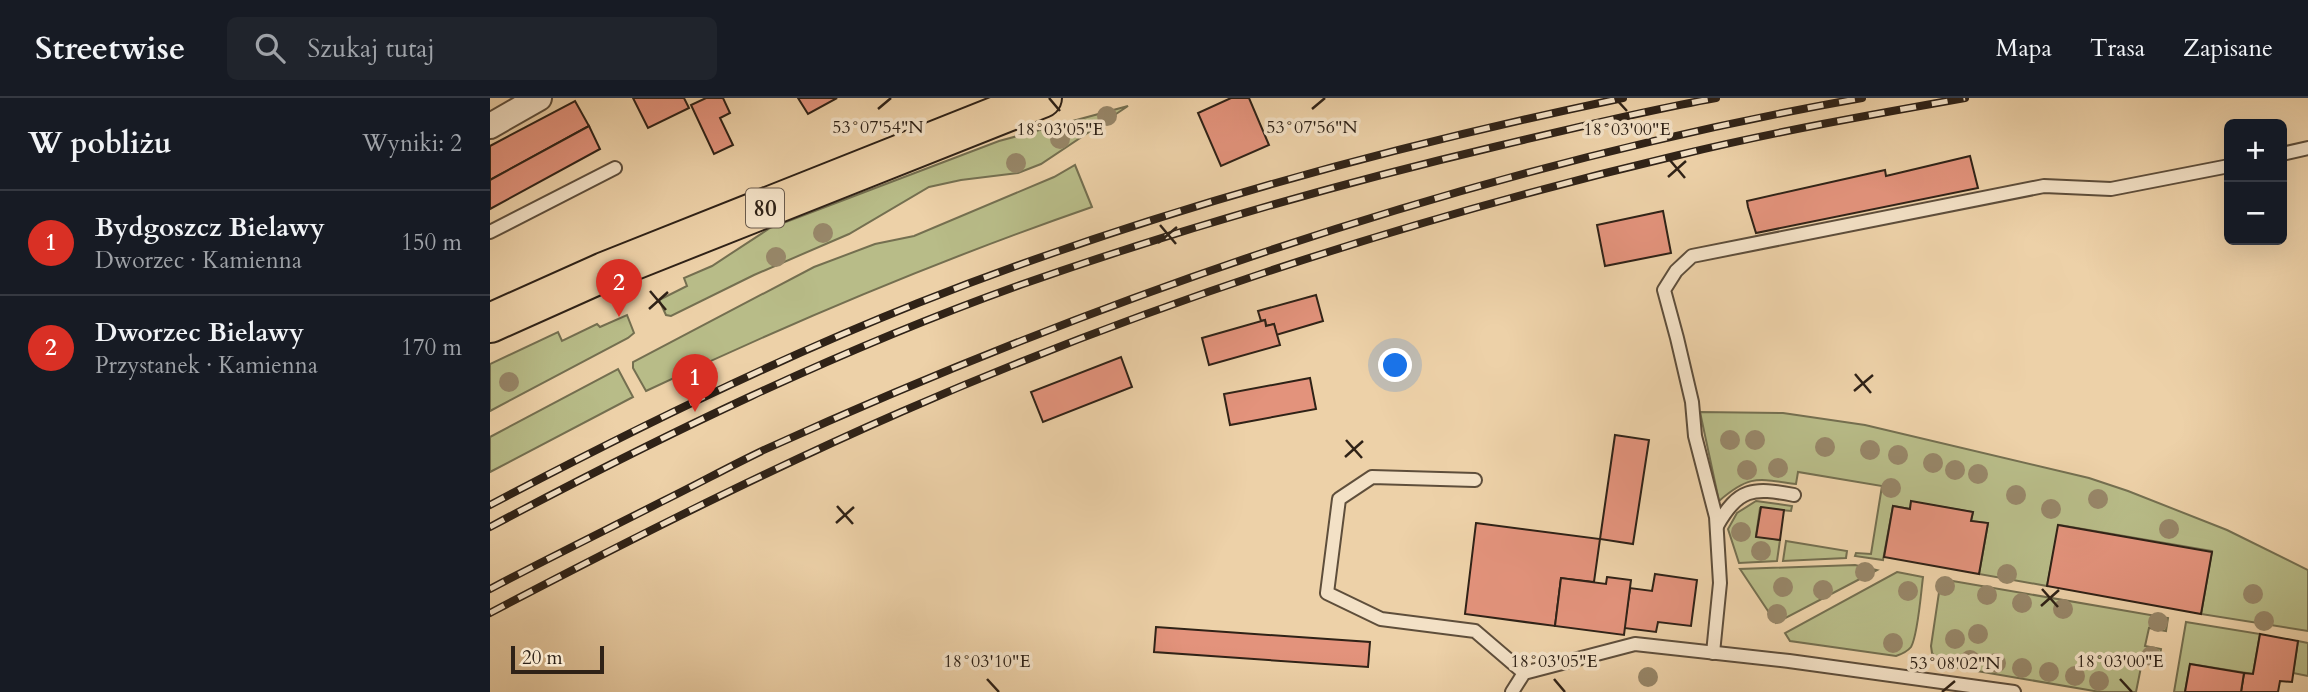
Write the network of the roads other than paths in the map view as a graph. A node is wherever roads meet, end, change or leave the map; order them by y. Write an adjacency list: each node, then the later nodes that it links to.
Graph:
1 (538, 98): 3 (street)
2 (1042, 98): 9 (main road, 80)
3 (490, 126)
4 (2308, 148): 5 (lane)
5 (2287, 153)
6 (2224, 167): 12 (lane)
7 (615, 168): 8 (lane)
8 (490, 232)
9 (490, 323)
10 (1475, 480): 14 (lane)
11 (1794, 495): 12 (lane)
12 (1717, 528): 13 (lane)
13 (1713, 653): 14 (lane); 16 (lane)
14 (1524, 673): 15 (lane)
15 (1512, 692)
16 (2014, 692)

